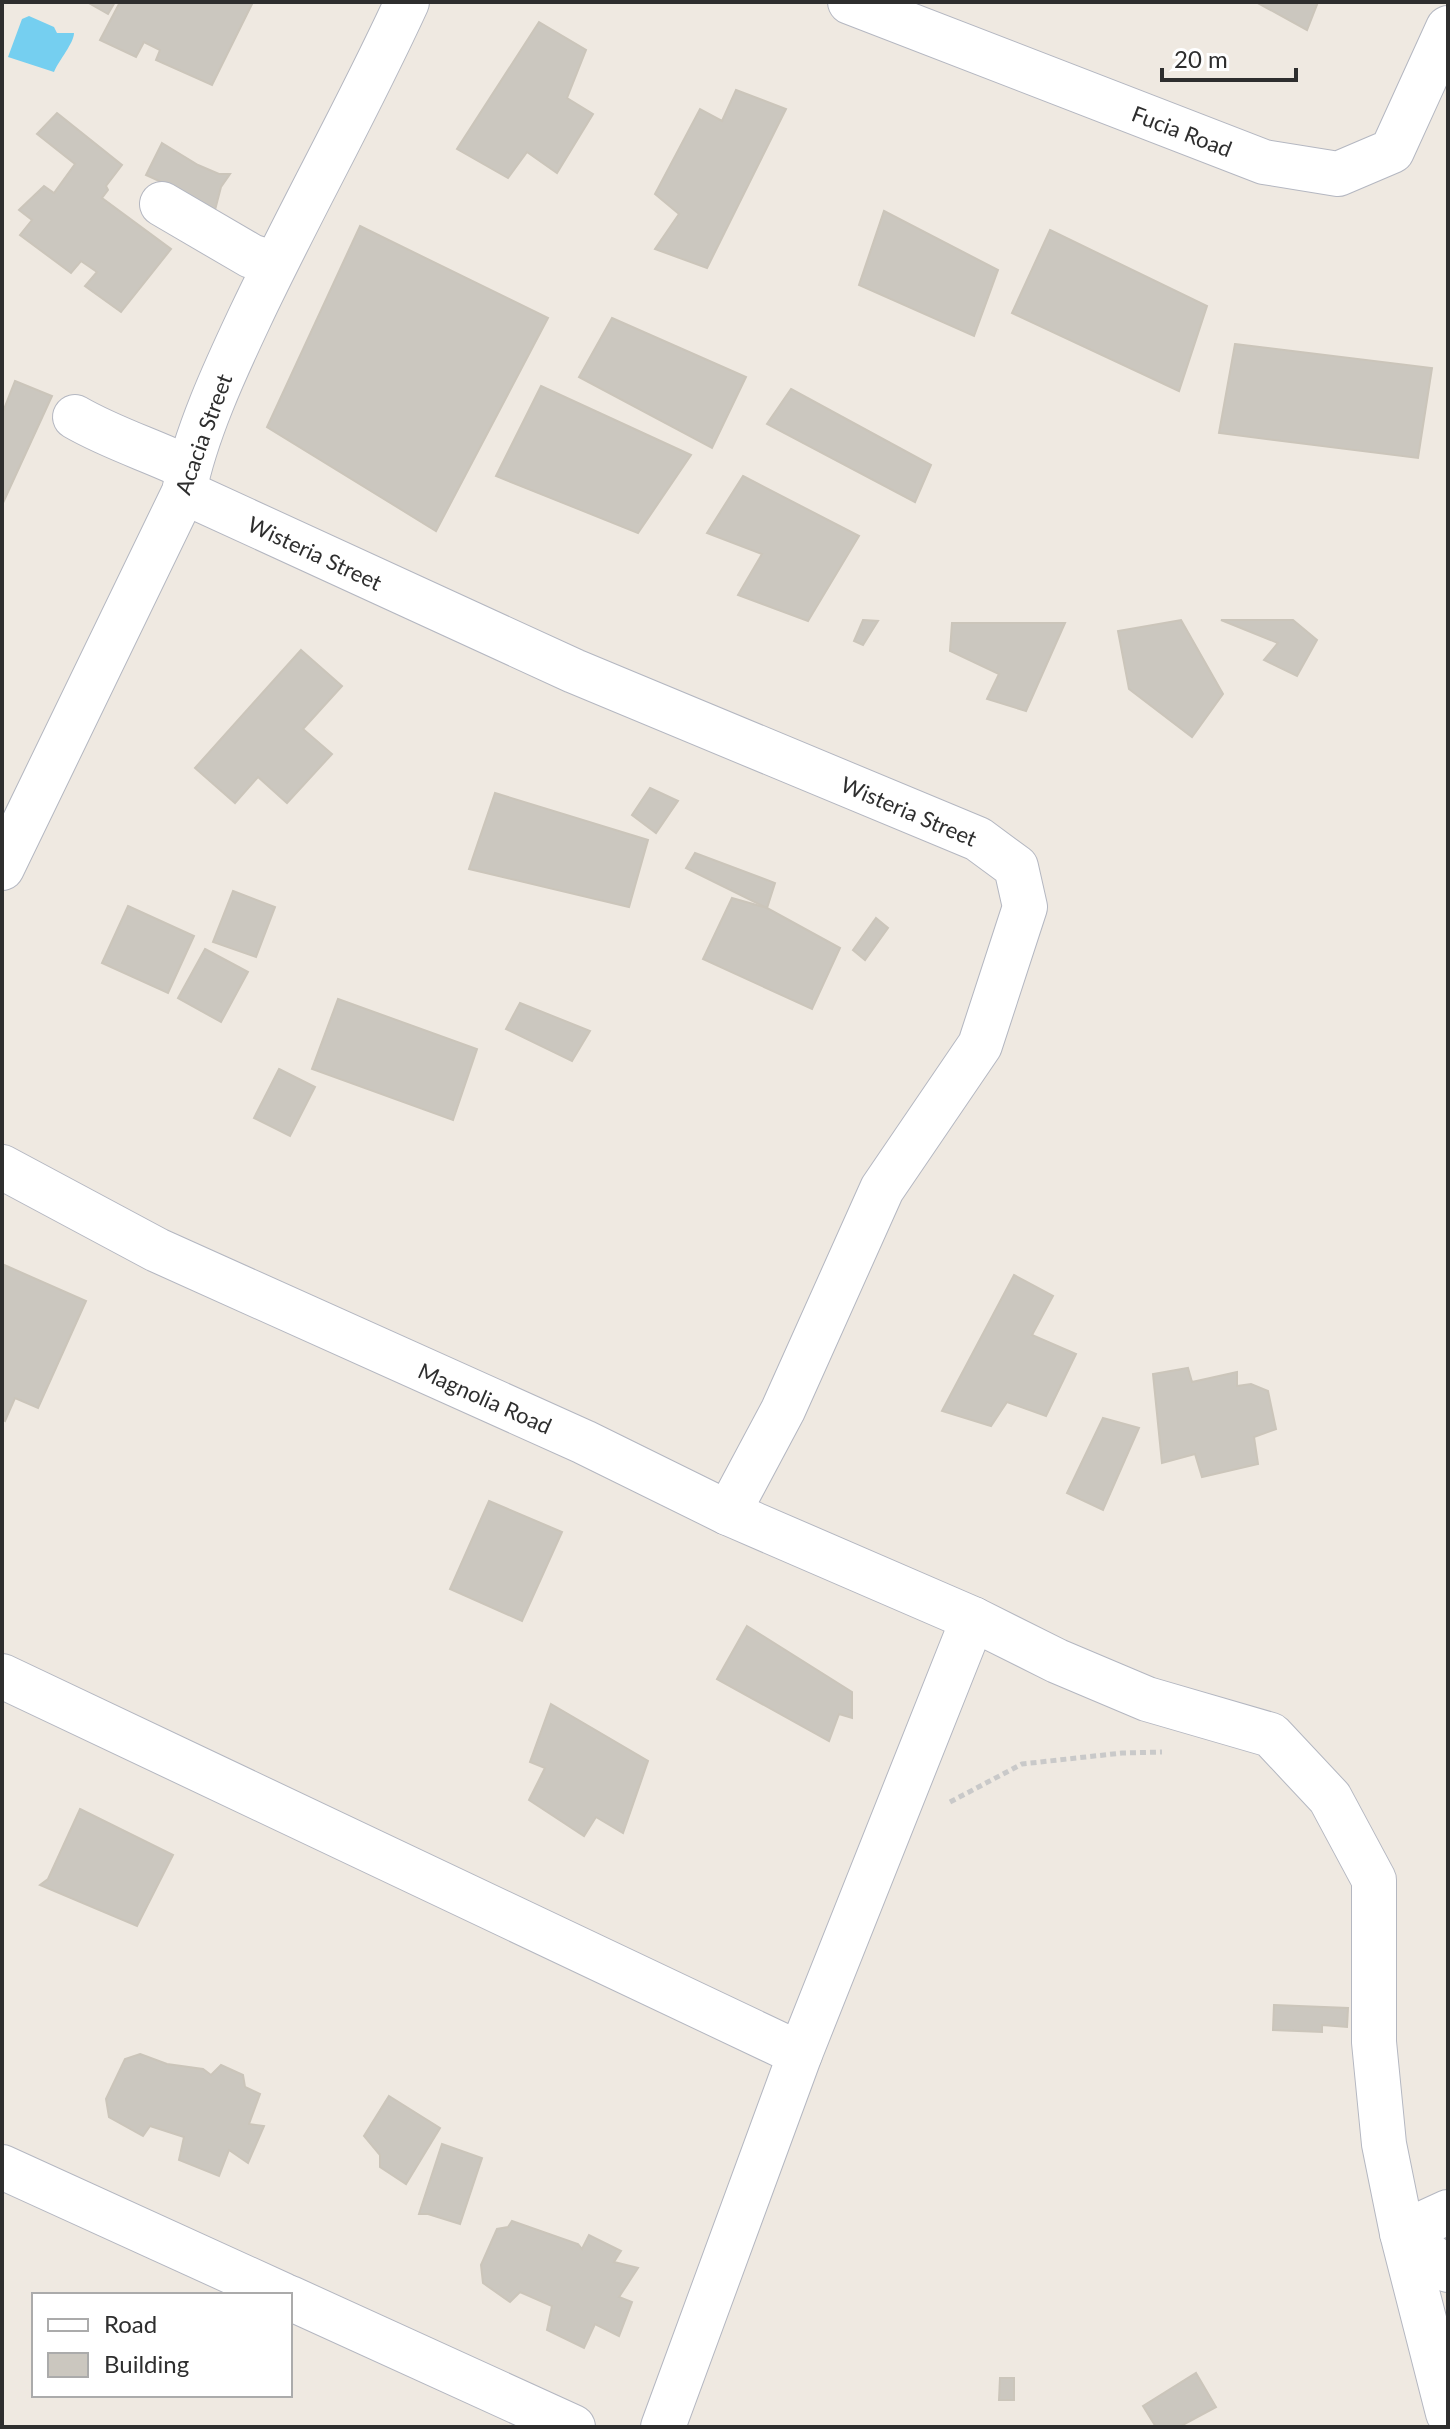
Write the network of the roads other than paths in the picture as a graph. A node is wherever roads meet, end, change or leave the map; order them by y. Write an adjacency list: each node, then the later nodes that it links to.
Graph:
1 (850, 2): 3 (street, Fucia Road)
2 (404, 3): 5 (street, Acacia Street)
3 (1448, 28)
4 (162, 204): 5 (street)
5 (275, 264): 7 (street, Acacia Street)
6 (75, 417): 7 (street, Wisteria Street)
7 (186, 480): 8 (street, Acacia Street); 10 (street, Wisteria Street)
8 (2, 868)
9 (2, 1167): 10 (street, Magnolia Road)
10 (728, 1513): 11 (street, Magnolia Road)
11 (973, 1619): 13 (street); 16 (street, Magnolia Road)
12 (2, 1676): 13 (street)
13 (800, 2054): 22 (street)
14 (2, 2167): 18 (street)
15 (1448, 2212): 16 (street)
16 (1402, 2233): 17 (street); 20 (street, Magnolia Road)
17 (1448, 2270)
18 (279, 2293)
19 (292, 2299): 21 (street)
20 (1448, 2413)
21 (573, 2427)
22 (663, 2427)

